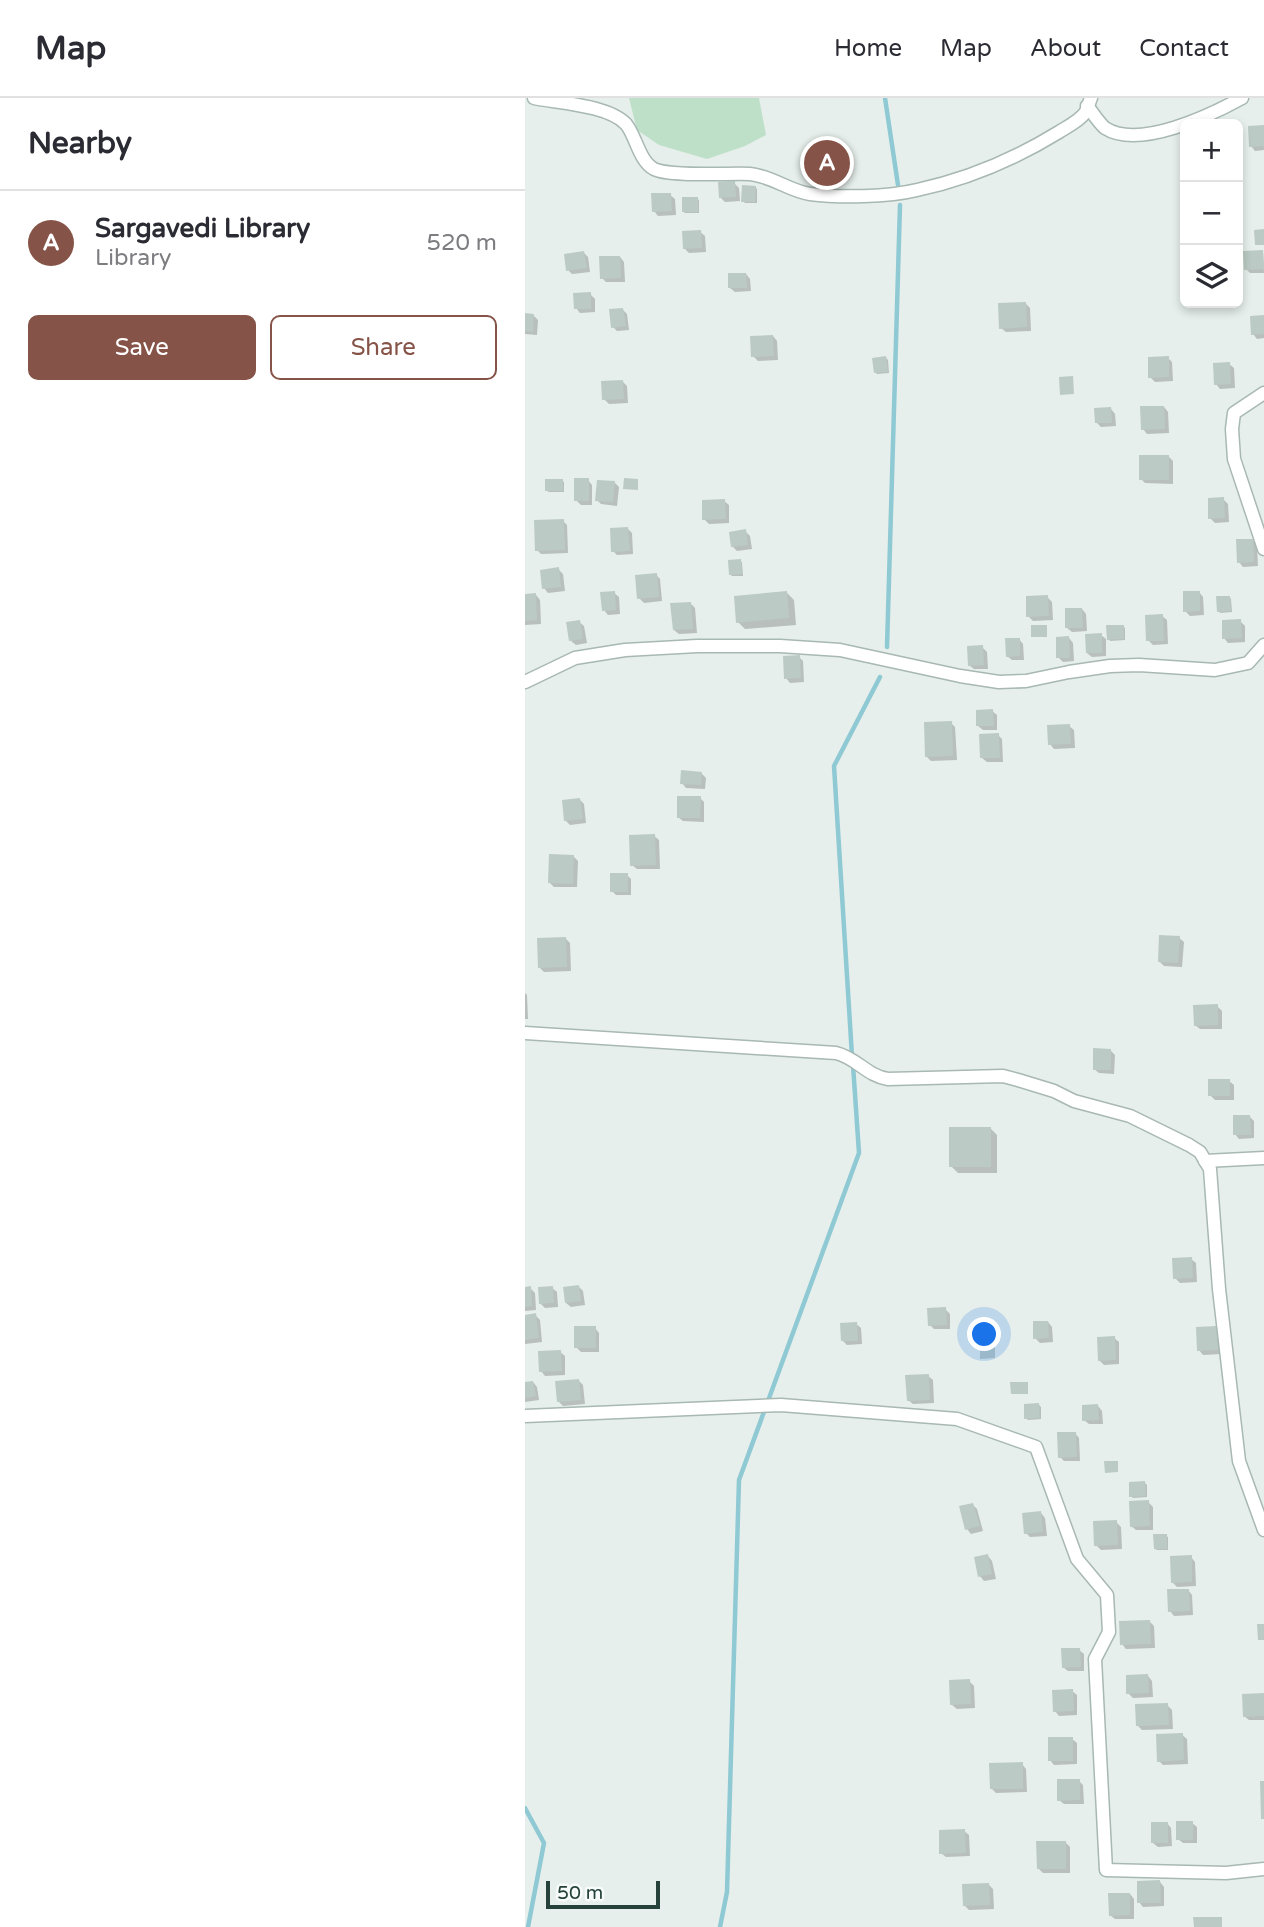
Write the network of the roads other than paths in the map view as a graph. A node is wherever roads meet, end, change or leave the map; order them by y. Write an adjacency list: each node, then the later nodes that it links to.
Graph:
1 (534, 98): 3 (street)
2 (1242, 98): 3 (street)
3 (1089, 102)
4 (1264, 393): 5 (street)
5 (1264, 550)
6 (1264, 645): 7 (street)
7 (525, 682)
8 (525, 1033): 10 (street)
9 (1264, 1158): 10 (street)
10 (1205, 1161): 12 (street)
11 (525, 1416): 13 (street)
12 (1264, 1530)
13 (1264, 1869)

